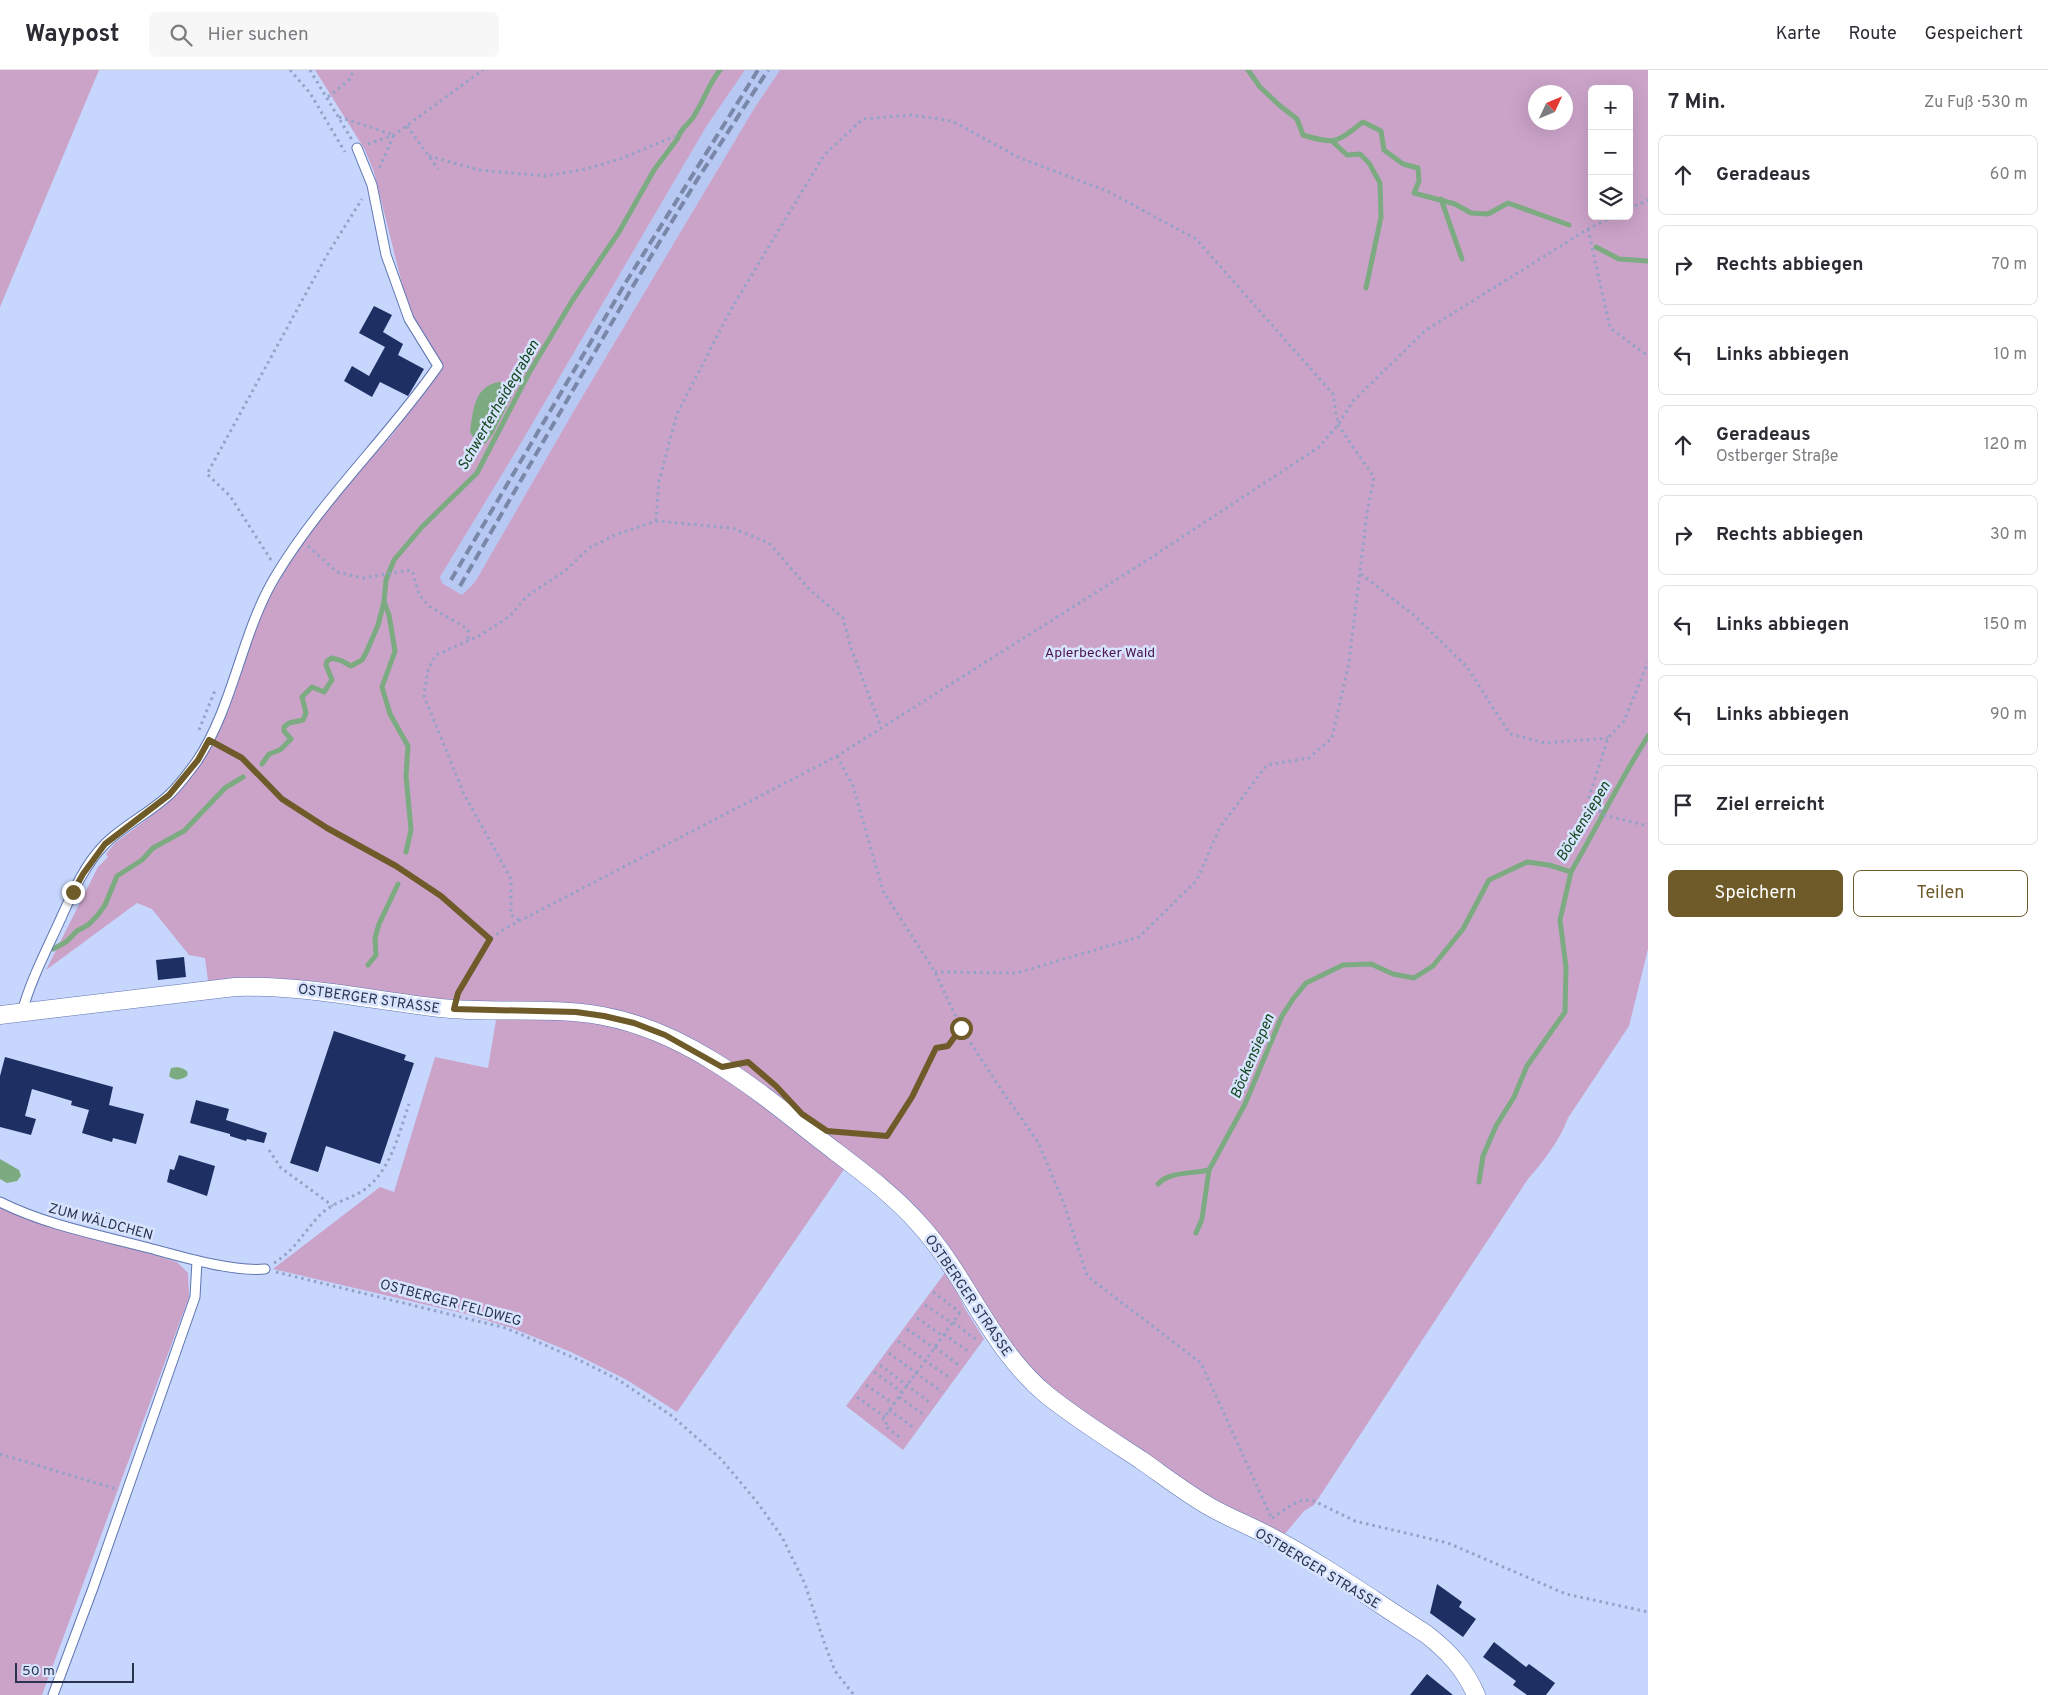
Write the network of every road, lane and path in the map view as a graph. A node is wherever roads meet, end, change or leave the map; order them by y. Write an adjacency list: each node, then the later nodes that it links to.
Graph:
1 (290, 70): 12 (path)
2 (310, 70): 5 (path)
3 (354, 70): 5 (path)
4 (483, 70): 7 (path)
5 (328, 97): 6 (path)
6 (339, 117): 8 (path); 10 (path)
7 (407, 126): 8 (path); 11 (path)
8 (394, 135): 10 (path); 14 (path)
9 (675, 136): 11 (path)
10 (357, 148): 14 (lane)
11 (428, 156): 13 (path)
12 (347, 157)
13 (438, 169)
14 (372, 188): 22 (lane); 23 (path)
15 (1648, 200): 16 (path)
16 (1633, 207)
17 (1606, 220): 18 (path)
18 (1588, 229): 19 (path); 20 (path)
19 (1648, 356)
20 (1338, 425): 21 (path); 24 (path); 28 (path)
21 (656, 521): 25 (path); 28 (path)
22 (300, 539): 25 (path); 30 (lane)
23 (268, 569)
24 (1361, 574): 29 (path); 35 (path)
25 (468, 640): 33 (path)
26 (1648, 662): 29 (path)
27 (219, 682): 30 (path)
28 (881, 728): 31 (path)
29 (1608, 738): 32 (path)
30 (209, 740): 34 (path); 37 (lane)
31 (837, 756): 33 (path); 35 (path)
32 (1644, 825)
33 (519, 920): 34 (path)
34 (490, 939): 36 (path)
35 (935, 972): 39 (path)
36 (454, 1009): 37 (street, OSTBERGER STRASSE); 49 (street, OSTBERGER STRASSE)
37 (22, 1012): 38 (street, OSTBERGER STRASSE)
38 (0, 1015)
39 (961, 1028): 41 (path); 80 (path)
40 (410, 1104): 44 (path)
41 (827, 1131)
42 (269, 1150): 44 (path)
43 (0, 1202): 45 (lane, ZUM WÄLDCHEN)
44 (333, 1206): 46 (path)
45 (197, 1260): 46 (lane); 79 (lane)
46 (265, 1269): 83 (path, OSTBERGER FELDWEG)
47 (933, 1292): 49 (path)
48 (925, 1305): 51 (path)
49 (966, 1305): 51 (path); 80 (street, OSTBERGER STRASSE)
50 (917, 1318): 53 (path)
51 (953, 1323): 53 (path); 55 (path)
52 (907, 1329): 56 (path)
53 (944, 1335): 56 (path); 58 (path)
54 (898, 1340): 59 (path)
55 (977, 1340)
56 (935, 1347): 59 (path); 61 (path)
57 (889, 1353): 63 (path)
58 (970, 1353)
59 (925, 1360): 63 (path); 64 (path)
60 (880, 1365): 66 (path)
61 (960, 1366)
62 (874, 1372): 67 (path)
63 (916, 1373): 66 (path); 68 (path)
64 (951, 1379)
65 (866, 1385): 72 (path)
66 (907, 1385): 67 (path); 71 (path)
67 (902, 1392): 70 (path)
68 (942, 1392)
69 (856, 1397): 75 (path)
70 (899, 1397): 72 (path); 74 (path)
71 (930, 1402)
72 (894, 1404): 73 (path)
73 (889, 1410): 75 (path); 76 (path)
74 (924, 1415)
75 (884, 1417): 77 (path)
76 (914, 1428)
77 (899, 1437)
78 (0, 1454): 79 (path)
79 (126, 1492): 82 (lane)
80 (1270, 1526): 81 (path); 84 (street, OSTBERGER STRASSE)
81 (1648, 1612)
82 (53, 1695)
83 (854, 1695)
84 (1476, 1695)

